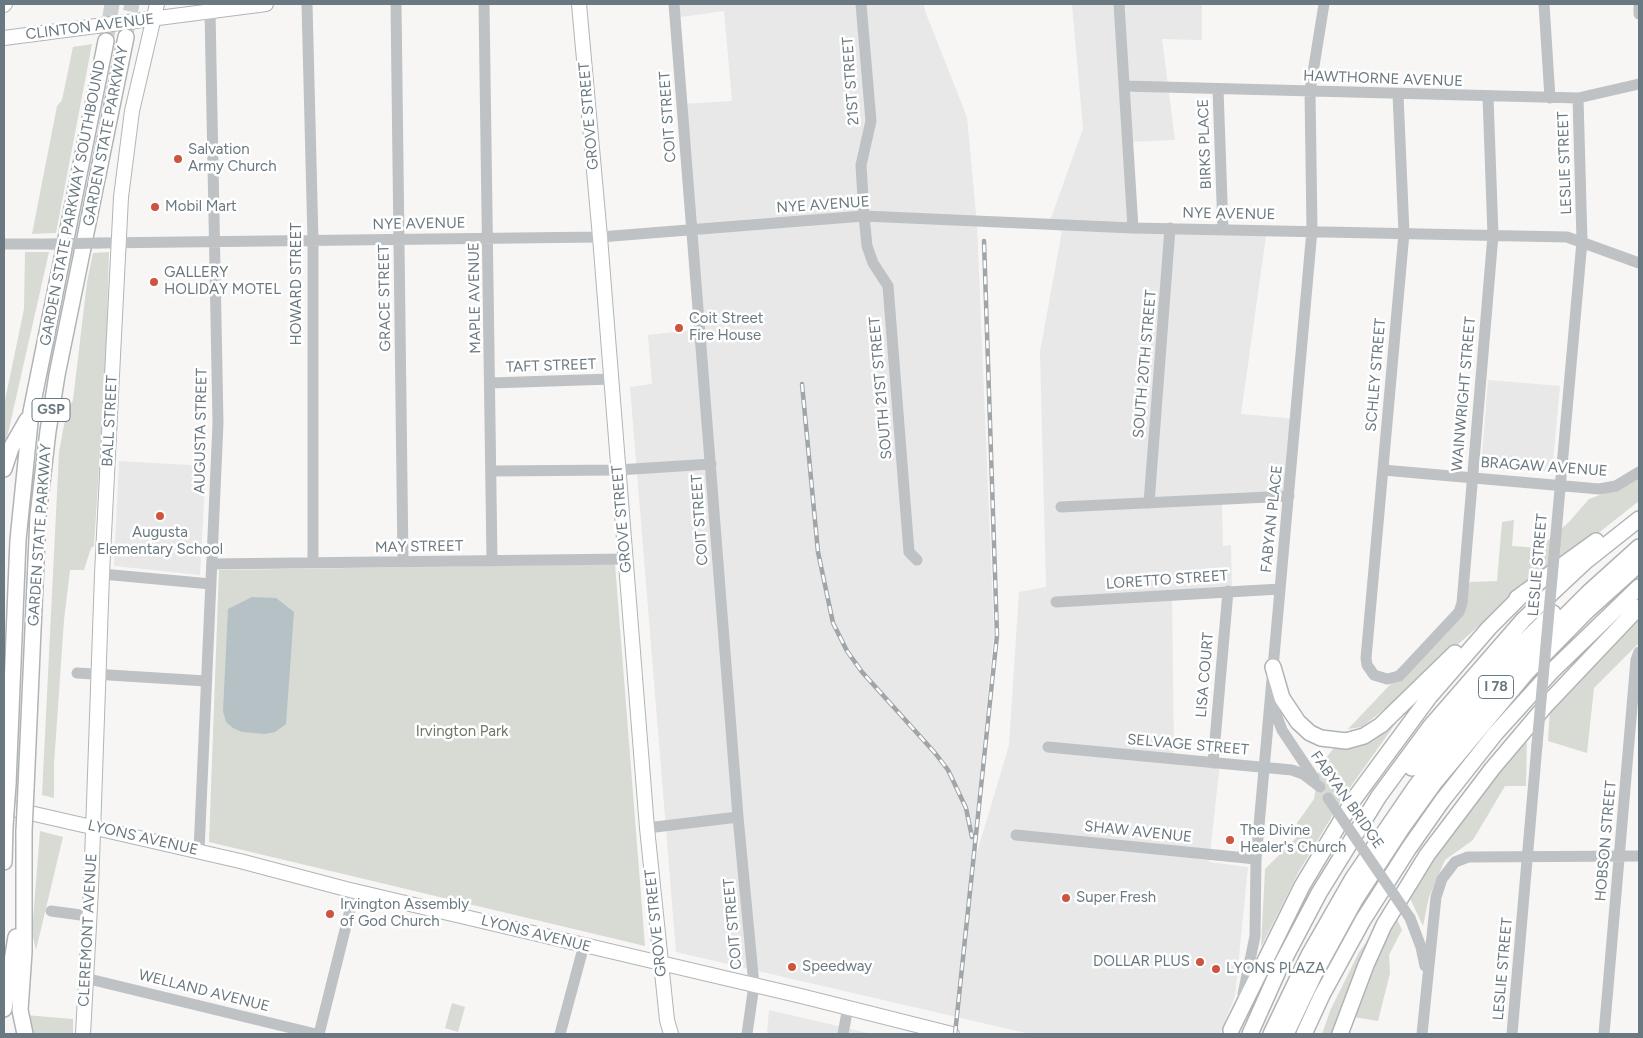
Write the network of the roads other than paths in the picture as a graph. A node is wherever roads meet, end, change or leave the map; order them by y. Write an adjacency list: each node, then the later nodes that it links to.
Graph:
1 (156, 4): 17 (main road, BALL STREET)
2 (266, 4): 14 (main road, CLINTON AVENUE)
3 (307, 4): 40 (street, HOWARD STREET)
4 (396, 4): 39 (street, GRACE STREET)
5 (484, 4): 38 (street, MAPLE AVENUE)
6 (579, 4): 37 (main road, GROVE STREET)
7 (674, 4): 33 (street, COIT STREET)
8 (861, 4): 29 (street, 21ST STREET)
9 (1119, 4): 22 (street)
10 (1324, 4): 24 (street, FABYAN PLACE)
11 (1540, 4): 12 (street)
12 (1544, 4): 27 (street, LESLIE STREET)
13 (1639, 4): 16 (street)
14 (249, 5): 15 (main road, CLINTON AVENUE)
15 (210, 10): 17 (main road, CLINTON AVENUE); 42 (street, AUGUSTA STREET)
16 (1639, 14)
17 (153, 19): 19 (main road, CLINTON AVENUE); 43 (main road, BALL STREET)
18 (126, 38): 94 (highway, GARDEN STATE PARKWAY / GSP, bridge)
19 (4, 40)
20 (106, 41): 48 (highway, GARDEN STATE PARKWAY SOUTHBOUND / GSP)
21 (1639, 84): 28 (street, HAWTHORNE AVENUE)
22 (1124, 86): 23 (street, HAWTHORNE AVENUE); 30 (street)
23 (1218, 89): 24 (street, HAWTHORNE AVENUE); 32 (street, BIRKS PLACE)
24 (1310, 91): 25 (street, HAWTHORNE AVENUE); 34 (street, FABYAN PLACE)
25 (1398, 94): 26 (street, HAWTHORNE AVENUE); 35 (street, SCHLEY STREET)
26 (1488, 97): 27 (street, HAWTHORNE AVENUE); 36 (street, WAINWRIGHT STREET)
27 (1550, 98): 28 (street, HAWTHORNE AVENUE)
28 (1578, 98): 41 (street, LESLIE STREET)
29 (864, 216): 30 (street, NYE AVENUE); 33 (street, NYE AVENUE); 64 (street, SOUTH 21ST STREET)
30 (1133, 228): 31 (street, NYE AVENUE)
31 (1170, 228): 32 (street, NYE AVENUE); 58 (street, SOUTH 20TH STREET)
32 (1223, 229): 34 (street, NYE AVENUE)
33 (692, 230): 37 (street, NYE AVENUE); 49 (street, COIT STREET)
34 (1312, 230): 35 (street, NYE AVENUE); 57 (street, FABYAN PLACE)
35 (1404, 232): 36 (street, NYE AVENUE); 52 (street, SCHLEY STREET)
36 (1493, 235): 41 (street, NYE AVENUE); 55 (street, WAINWRIGHT STREET)
37 (600, 237): 38 (street, NYE AVENUE); 46 (main road, GROVE STREET)
38 (489, 238): 39 (street, NYE AVENUE); 47 (street, MAPLE AVENUE)
39 (400, 239): 40 (street, NYE AVENUE); 66 (street, GRACE STREET)
40 (313, 240): 42 (street, NYE AVENUE); 67 (street, HOWARD STREET)
41 (1582, 241): 45 (street, NYE AVENUE); 56 (street, LESLIE STREET)
42 (214, 242): 43 (street, NYE AVENUE); 68 (street, AUGUSTA STREET)
43 (119, 243): 44 (street, NYE AVENUE, bridge); 70 (main road, BALL STREET)
44 (4, 244)
45 (1639, 263)
46 (611, 379): 47 (street, TAFT STREET); 51 (main road, GROVE STREET)
47 (491, 383): 53 (street, MAPLE AVENUE)
48 (31, 412): 50 (highway); 93 (highway, GARDEN STATE PARKWAY SOUTHBOUND / GSP, bridge)
49 (711, 464): 51 (street); 90 (street, COIT STREET)
50 (4, 469)
51 (618, 470): 53 (street); 63 (main road, GROVE STREET)
52 (1383, 470): 55 (street, BRAGAW AVENUE); 81 (street, SCHLEY STREET)
53 (492, 471): 65 (street, MAPLE AVENUE)
54 (1639, 472): 56 (street, BRAGAW AVENUE)
55 (1472, 478): 56 (street, BRAGAW AVENUE); 81 (street, WAINWRIGHT STREET)
56 (1560, 486): 97 (street, LESLIE STREET, bridge)
57 (1289, 496): 58 (street); 73 (street, FABYAN PLACE)
58 (1149, 503): 59 (street)
59 (1061, 508)
60 (1634, 523): 75 (highway); 110 (highway, I 78)
61 (1639, 542): 110 (highway)
62 (1639, 547): 123 (highway, I 78)
63 (626, 560): 65 (street, MAY STREET); 92 (main road, GROVE STREET)
64 (917, 560)
65 (492, 561): 66 (street, MAY STREET)
66 (404, 562): 67 (street, MAY STREET)
67 (313, 563): 68 (street, MAY STREET)
68 (212, 564): 71 (street, AUGUSTA STREET)
69 (1639, 564): 124 (highway, I 78)
70 (102, 574): 71 (street); 82 (main road, BALL STREET)
71 (211, 584): 83 (street, AUGUSTA STREET)
72 (1639, 587): 125 (highway, I 78)
73 (1280, 589): 74 (street, LORETTO STREET); 79 (street, FABYAN PLACE)
74 (1228, 591): 76 (street, LORETTO STREET); 86 (street, LISA COURT)
75 (1525, 592): 79 (highway); 113 (highway)
76 (1056, 602)
77 (1639, 607): 126 (highway)
78 (1639, 652): 98 (street, HOBSON STREET)
79 (1274, 667): 84 (street, FABYAN PLACE)
80 (77, 672): 82 (street)
81 (1403, 672)
82 (99, 675): 83 (street); 91 (main road, BALL STREET)
83 (206, 681): 96 (street, AUGUSTA STREET)
84 (1271, 693): 87 (street, FABYAN PLACE); 88 (street, FABYAN BRIDGE)
85 (1048, 748): 86 (street, SELVAGE STREET)
86 (1213, 762): 87 (street, SELVAGE STREET)
87 (1264, 768): 88 (street, SELVAGE STREET); 100 (street, FABYAN PLACE)
88 (1320, 787): 108 (street, FABYAN BRIDGE, bridge)
89 (4, 807): 91 (main road, LYONS AVENUE)
90 (738, 818): 92 (street); 109 (street, COIT STREET)
91 (93, 826): 96 (main road, LYONS AVENUE); 104 (main road, CLEREMONT AVENUE)
92 (647, 828): 106 (main road, GROVE STREET)
93 (5, 831): 101 (highway, GSP)
94 (24, 831): 112 (highway, GARDEN STATE PARKWAY / GSP); 114 (highway)
95 (1016, 835): 100 (street, SHAW AVENUE)
96 (199, 851): 102 (main road, LYONS AVENUE)
97 (1528, 856): 98 (street); 108 (street); 128 (street, LESLIE STREET)
98 (1620, 856): 99 (street); 129 (street, HOBSON STREET)
99 (1639, 856)
100 (1256, 859): 113 (street, FABYAN PLACE)
101 (4, 862)
102 (355, 890): 105 (main road, LYONS AVENUE); 116 (street)
103 (51, 911): 104 (street)
104 (88, 916): 107 (main road, CLEREMONT AVENUE)
105 (584, 945): 106 (main road, LYONS AVENUE); 117 (street)
106 (660, 964): 109 (main road, LYONS AVENUE); 118 (main road, GROVE STREET)
107 (85, 978): 115 (main road, CLEREMONT AVENUE); 116 (street, WELLAND AVENUE)
108 (1427, 983): 127 (street)
109 (754, 985): 111 (main road, LYONS AVENUE); 119 (street, COIT STREET)
110 (1267, 995): 122 (highway, I 78)
111 (848, 1007): 120 (street); 121 (main road, LYONS AVENUE)
112 (4, 1009)
113 (1230, 1032)
114 (24, 1034)
115 (83, 1034)
116 (317, 1034)
117 (560, 1034)
118 (671, 1034)
119 (748, 1034)
120 (843, 1034)
121 (952, 1034)
122 (1250, 1034)
123 (1271, 1034)
124 (1286, 1034)
125 (1304, 1034)
126 (1340, 1034)
127 (1422, 1034)
128 (1512, 1034)
129 (1604, 1034)

